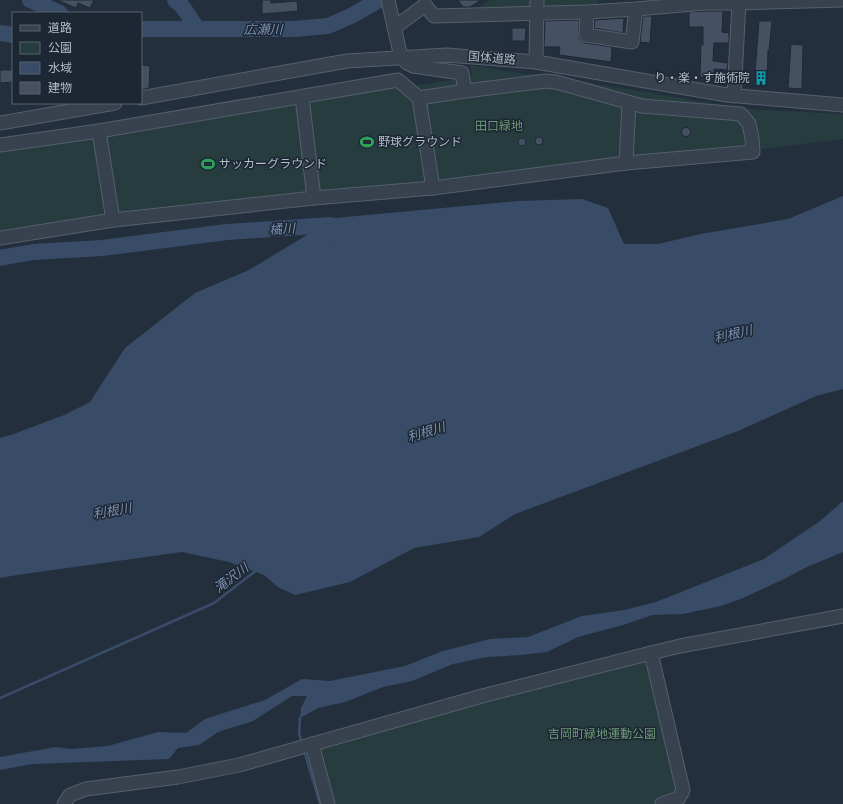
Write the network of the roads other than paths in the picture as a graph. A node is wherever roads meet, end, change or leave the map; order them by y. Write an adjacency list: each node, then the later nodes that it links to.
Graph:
1 (388, 0): 10 (street)
2 (843, 0): 4 (street)
3 (705, 1): 4 (street); 6 (street)
4 (746, 2): 14 (street)
5 (428, 3): 8 (street); 10 (street)
6 (673, 3): 7 (street)
7 (629, 6): 9 (street); 9 (street)
8 (537, 7): 9 (street); 12 (street)
9 (587, 12)
10 (394, 28): 11 (street)
11 (401, 57): 12 (street, 国体道路); 13 (street); 16 (street, 国体道路)
12 (536, 62): 14 (street, 国体道路)
13 (465, 91): 17 (street); 18 (street)
14 (734, 96): 20 (street, 国体道路)
15 (302, 97): 17 (street); 22 (street); 26 (street)
16 (142, 98)
17 (419, 98): 25 (street)
18 (629, 103): 24 (street); 24 (street)
19 (109, 104): 21 (street)
20 (843, 105)
21 (0, 123)
22 (99, 131): 23 (street); 27 (street)
23 (0, 145)
24 (626, 163): 25 (street)
25 (433, 188): 26 (street)
26 (314, 198): 27 (street)
27 (113, 220): 28 (street)
28 (0, 238)
29 (843, 616): 30 (street)
30 (651, 653): 31 (street); 34 (street)
31 (312, 744): 32 (street); 33 (street)
32 (64, 804)
33 (328, 804)
34 (662, 804)

